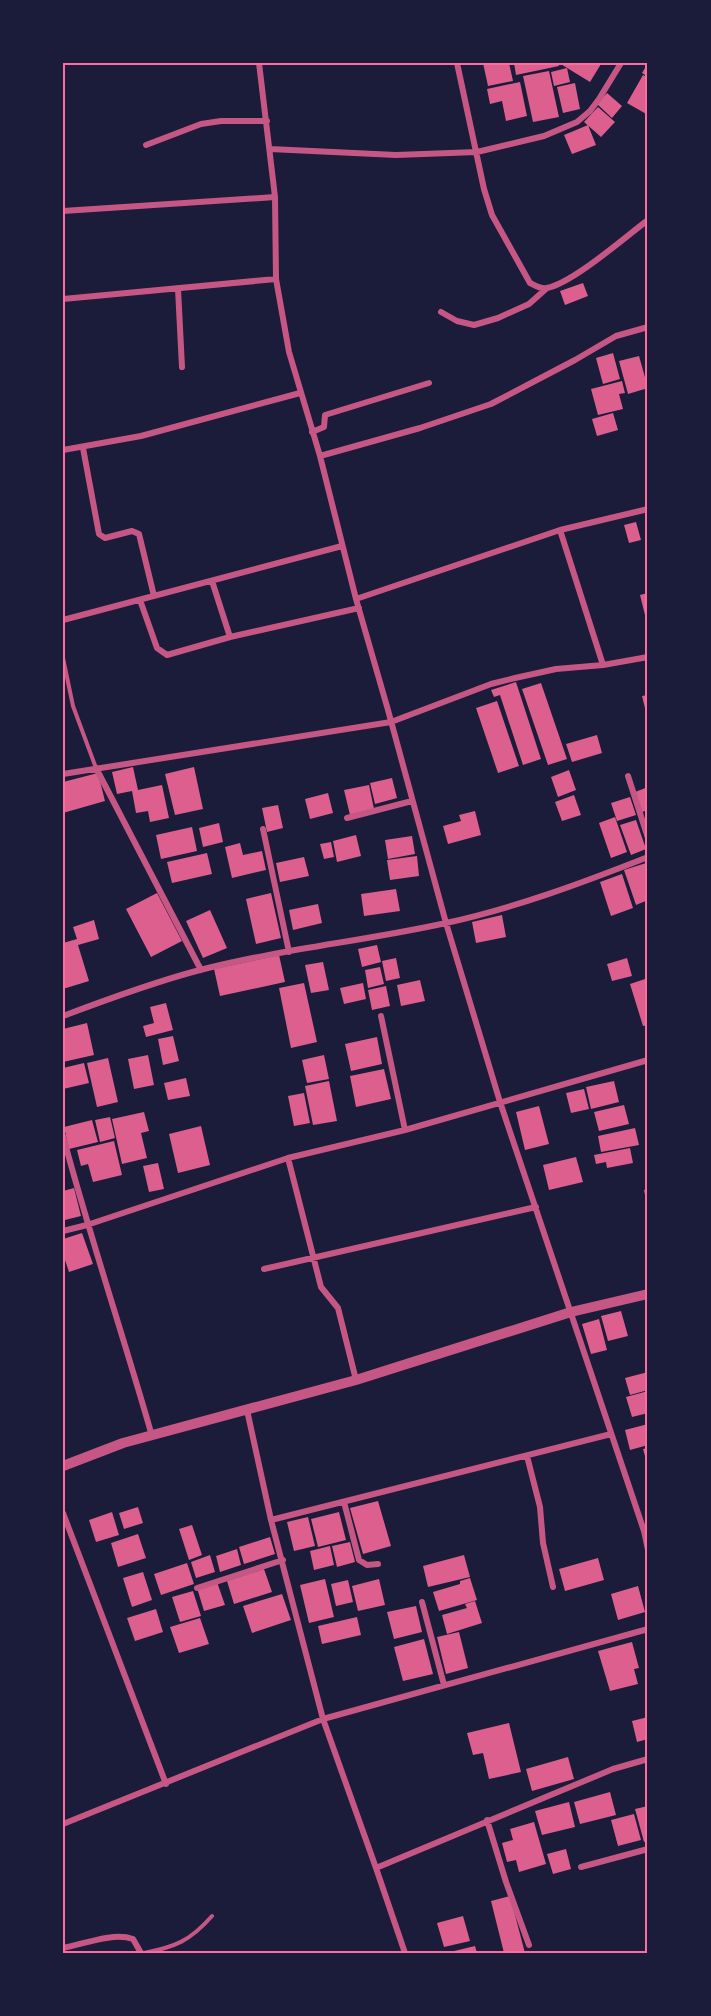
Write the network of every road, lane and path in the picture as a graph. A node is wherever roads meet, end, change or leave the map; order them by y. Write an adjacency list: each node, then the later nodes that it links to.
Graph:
1 (259, 63): 4 (street)
2 (456, 63): 7 (street)
3 (621, 63): 7 (street)
4 (267, 121): 5 (street); 6 (street)
5 (146, 145)
6 (270, 149): 7 (street); 8 (street)
7 (477, 152): 13 (street)
8 (275, 196): 9 (street); 11 (street)
9 (63, 211)
10 (648, 220): 13 (street)
11 (276, 279): 12 (street); 19 (street)
12 (178, 288): 14 (street); 17 (street)
13 (548, 288): 15 (street)
14 (63, 299)
15 (441, 312)
16 (648, 327): 23 (street)
17 (182, 367)
18 (429, 383): 20 (street)
19 (300, 393): 20 (street); 21 (street)
20 (312, 432): 23 (street)
21 (83, 448): 22 (street); 28 (street)
22 (63, 450)
23 (320, 456): 26 (street)
24 (648, 509): 25 (street)
25 (560, 530): 29 (street); 36 (street)
26 (342, 546): 27 (street); 29 (street)
27 (212, 581): 28 (street); 33 (street)
28 (154, 596): 30 (street)
29 (356, 599): 31 (street)
30 (140, 600): 32 (street); 33 (street)
31 (359, 608): 33 (street); 37 (street)
32 (63, 620)
33 (230, 637)
34 (648, 657): 36 (street)
35 (63, 658): 38 (lane)
36 (603, 665): 37 (street)
37 (391, 722): 38 (street); 41 (street)
38 (96, 768): 39 (street); 48 (street)
39 (63, 774)
40 (628, 776): 44 (street)
41 (412, 801): 42 (street); 46 (street)
42 (347, 818)
43 (263, 830): 47 (street)
44 (648, 838)
45 (648, 856): 46 (street)
46 (446, 923): 47 (street); 52 (street)
47 (289, 952): 48 (street)
48 (201, 970): 49 (street)
49 (63, 1016)
50 (381, 1016): 53 (street)
51 (648, 1060): 52 (street)
52 (500, 1102): 53 (street); 56 (street)
53 (405, 1130): 55 (street)
54 (63, 1136): 57 (street)
55 (288, 1158): 57 (street); 59 (street)
56 (536, 1207): 59 (street); 62 (street)
57 (87, 1225): 58 (street); 66 (street)
58 (63, 1231)
59 (314, 1257): 60 (street); 63 (street)
60 (264, 1269)
61 (648, 1294): 62 (street)
62 (571, 1312): 63 (street); 65 (street)
63 (356, 1380): 64 (street)
64 (247, 1410): 66 (street); 71 (street)
65 (611, 1434): 67 (street); 72 (street)
66 (152, 1436): 68 (street)
67 (527, 1456): 69 (street); 76 (street)
68 (63, 1465)
69 (344, 1502): 71 (street); 75 (street)
70 (63, 1513): 83 (street)
71 (271, 1520): 74 (street)
72 (646, 1530): 73 (street)
73 (648, 1550)
74 (283, 1560): 77 (street); 81 (street)
75 (378, 1564)
76 (553, 1587)
77 (197, 1588)
78 (422, 1602): 80 (street)
79 (648, 1629): 80 (street)
80 (444, 1685): 81 (street)
81 (323, 1719): 83 (street); 88 (street)
82 (648, 1759): 84 (street)
83 (166, 1784): 85 (street)
84 (487, 1820): 88 (street); 90 (street)
85 (63, 1824)
86 (648, 1849): 87 (street)
87 (581, 1867)
88 (376, 1868): 93 (street)
89 (212, 1916): 92 (lane)
90 (529, 1946)
91 (63, 1948): 92 (street)
92 (142, 1953)
93 (405, 1953)

